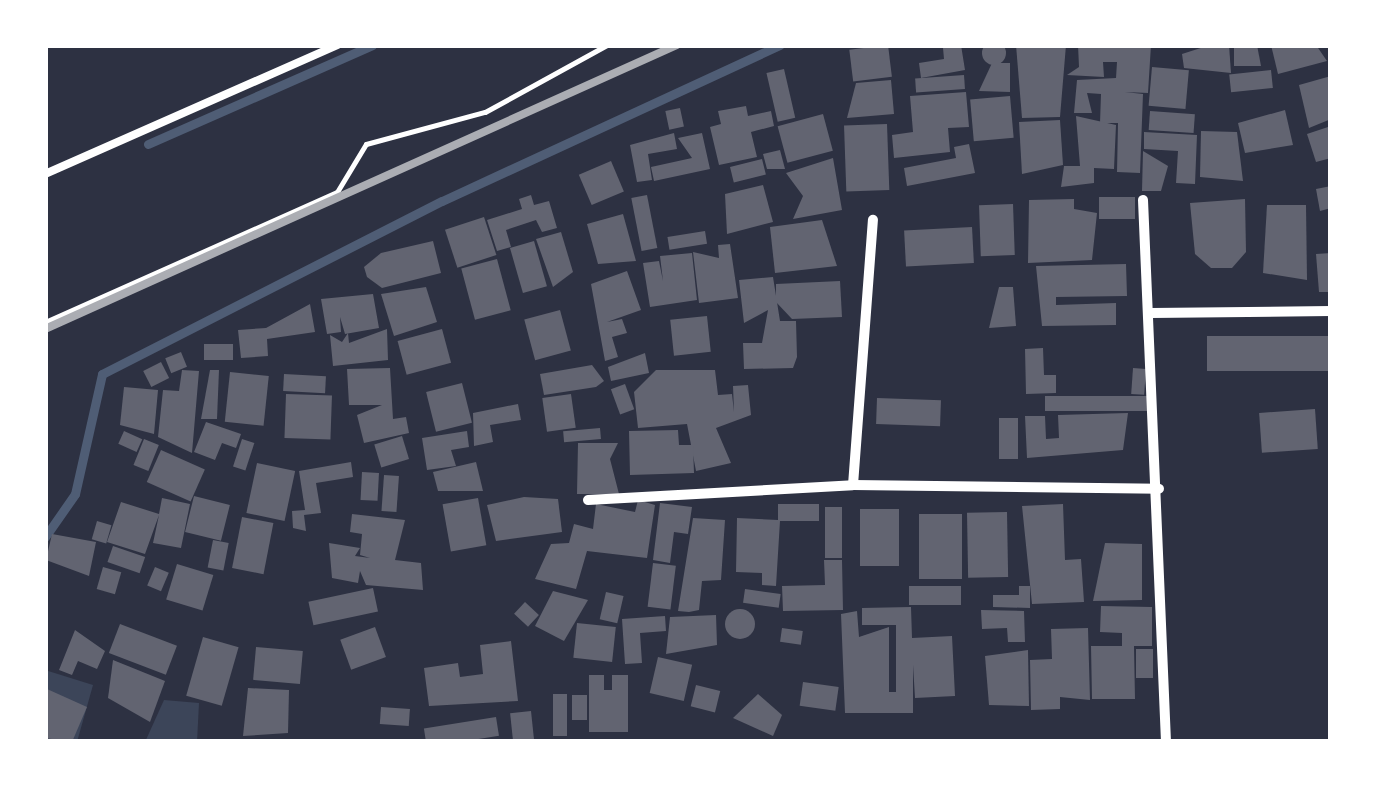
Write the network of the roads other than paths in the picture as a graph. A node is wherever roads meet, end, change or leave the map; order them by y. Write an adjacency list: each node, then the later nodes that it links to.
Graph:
1 (338, 45): 2 (lane)
2 (45, 174)
3 (1143, 200): 6 (street)
4 (873, 220): 7 (street)
5 (1331, 311): 6 (street)
6 (1150, 313): 8 (street)
7 (853, 485): 8 (street); 9 (street)
8 (1159, 489): 10 (street)
9 (588, 500)
10 (1166, 742)

